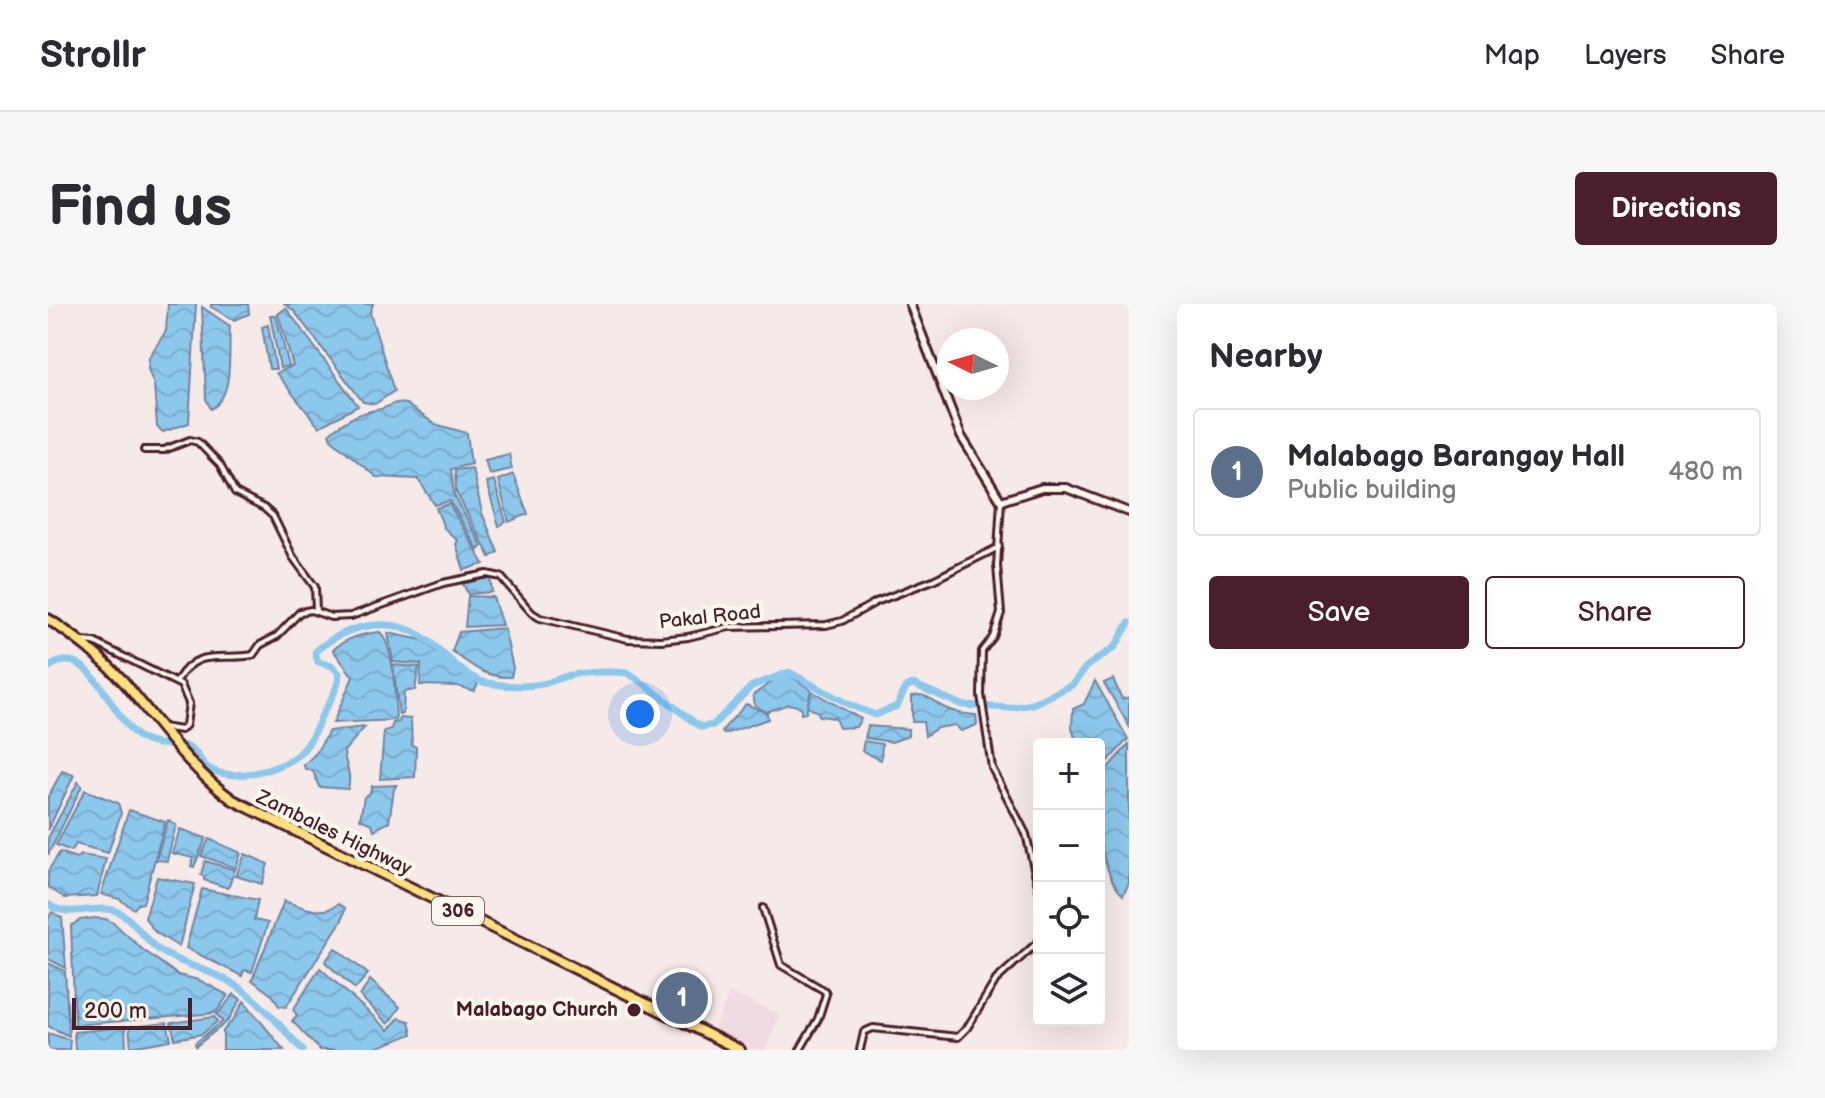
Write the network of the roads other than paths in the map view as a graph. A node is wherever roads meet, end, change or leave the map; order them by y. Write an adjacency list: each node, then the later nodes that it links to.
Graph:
1 (910, 304): 3 (street)
2 (144, 450): 6 (street)
3 (1001, 501): 4 (street); 5 (street)
4 (1129, 512)
5 (999, 547): 6 (street, Pakal Road); 11 (street)
6 (316, 611): 9 (street)
7 (48, 619): 8 (main road, Zambales Highway / 306)
8 (79, 641): 9 (street); 10 (main road, Zambales Highway / 306)
9 (177, 681): 10 (street)
10 (161, 727): 14 (main road, Zambales Highway / 306)
11 (1037, 882)
12 (763, 908): 15 (street)
13 (1033, 946): 16 (street)
14 (738, 1049)
15 (800, 1050)
16 (860, 1050)

